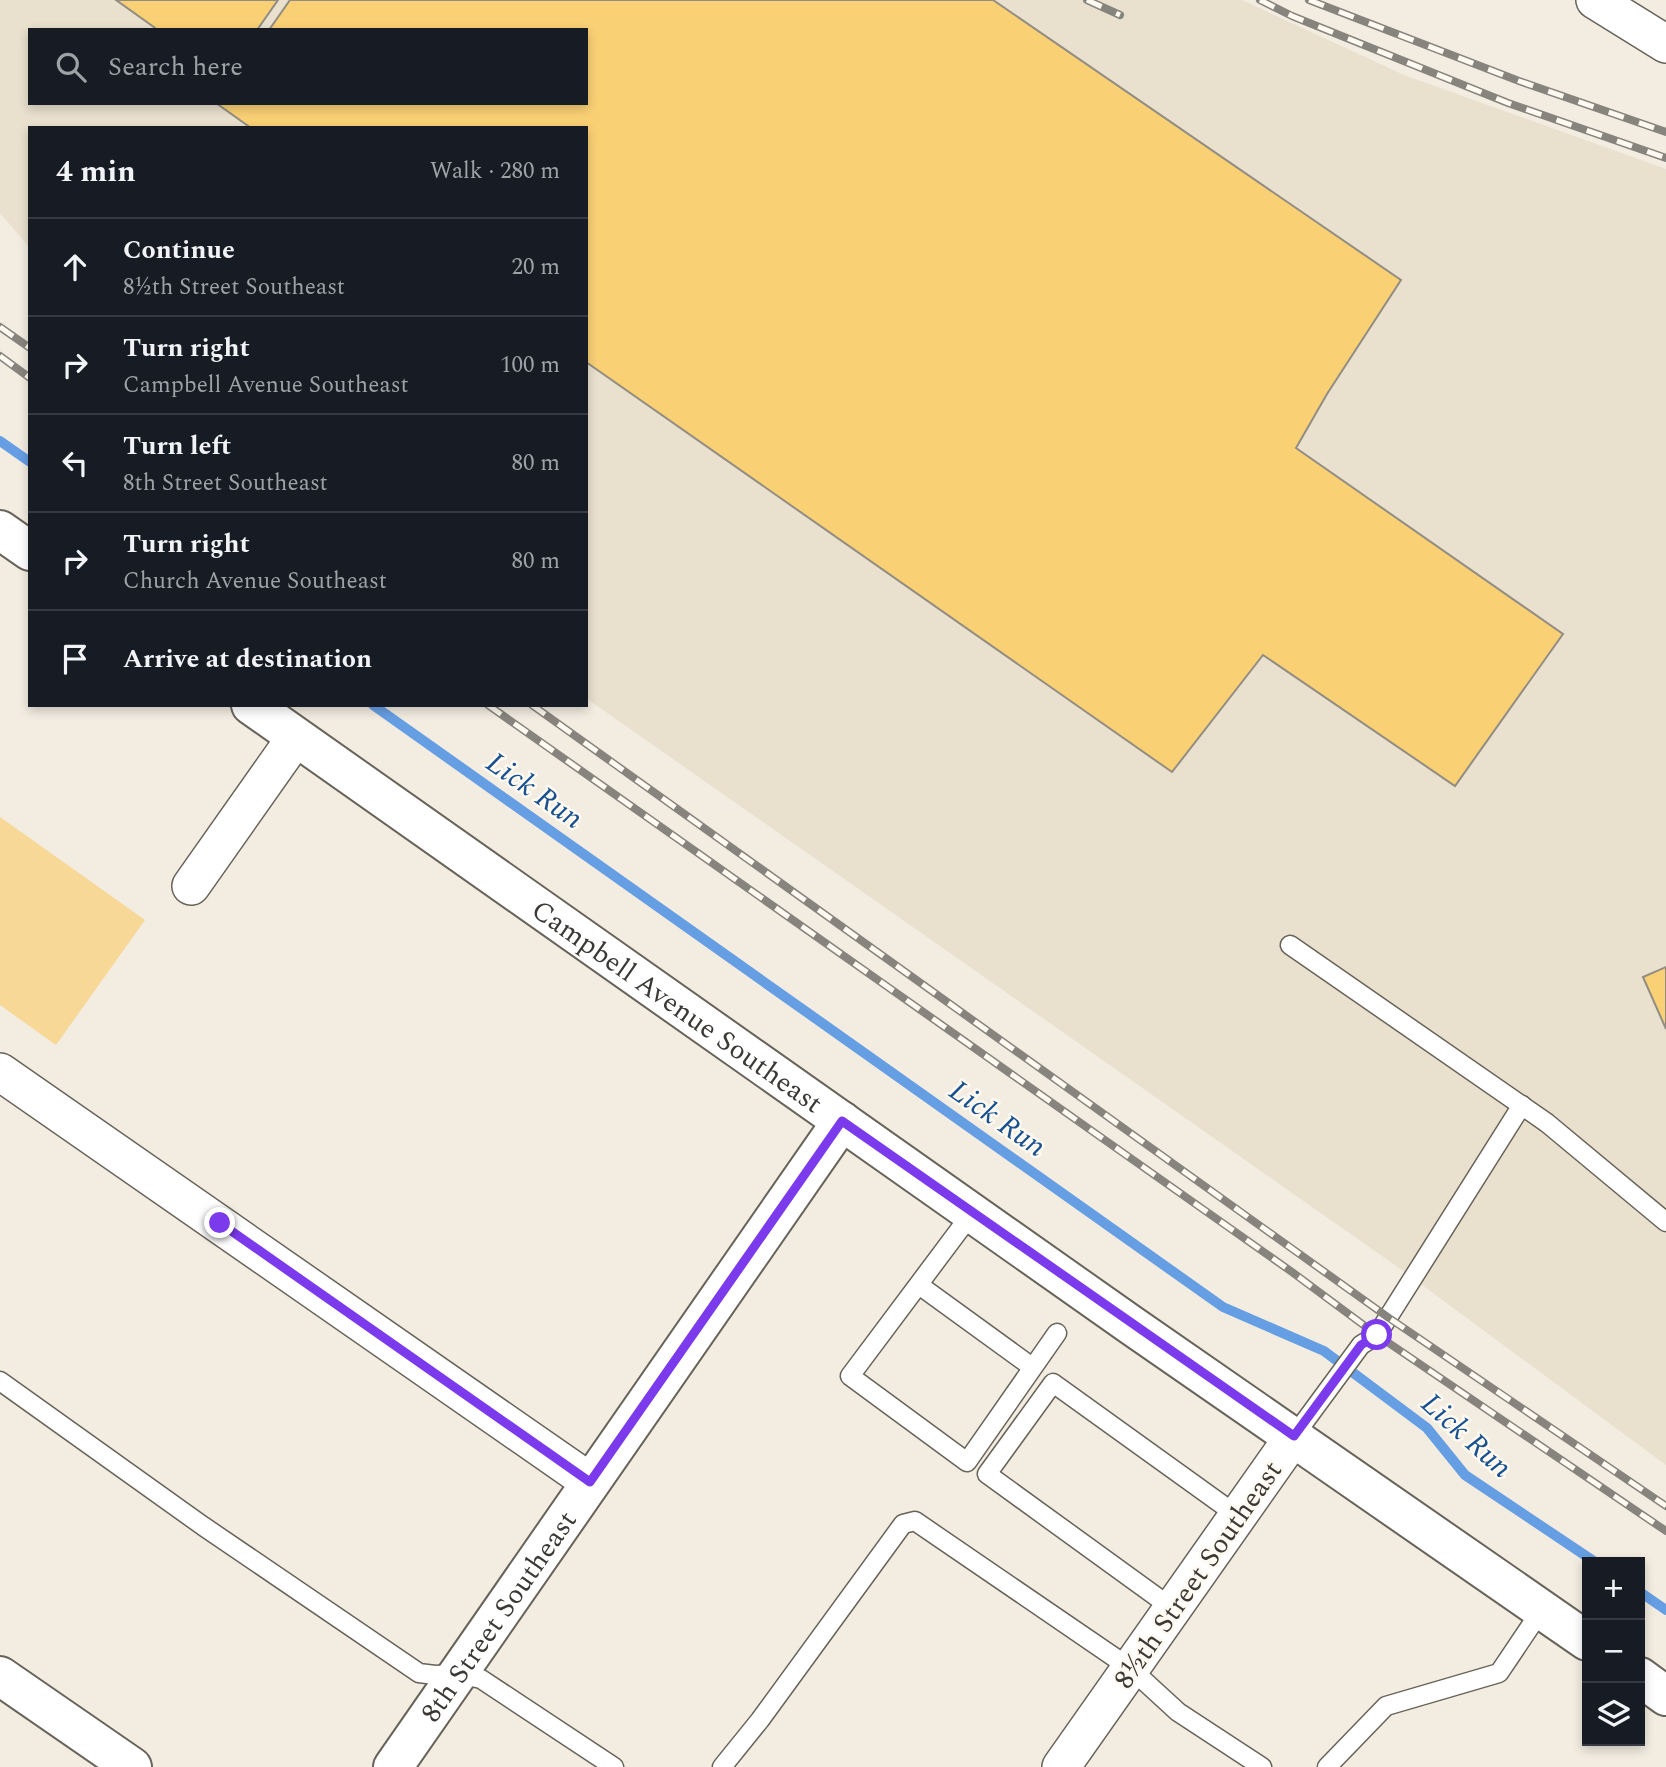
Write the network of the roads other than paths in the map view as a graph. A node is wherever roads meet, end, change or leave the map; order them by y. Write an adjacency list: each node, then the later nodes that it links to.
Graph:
1 (1595, 0): 2 (street)
2 (1666, 44)
3 (0, 530): 4 (street)
4 (28, 550)
5 (254, 707): 6 (street, Campbell Avenue Southeast)
6 (296, 737): 7 (street); 11 (street, Campbell Avenue Southeast)
7 (191, 886)
8 (1290, 945): 10 (lane)
9 (0, 1072): 19 (street)
10 (1521, 1105): 13 (lane); 18 (lane, 8½th Street Southeast)
11 (842, 1121): 12 (street, Campbell Avenue Southeast); 19 (street, 8th Street Southeast)
12 (972, 1213): 14 (lane); 18 (street, Campbell Avenue Southeast)
13 (1666, 1222)
14 (919, 1285): 16 (lane); 16 (lane)
15 (1057, 1332): 16 (lane)
16 (1032, 1367)
17 (0, 1381): 25 (lane)
18 (1294, 1436): 20 (street, 8½th Street Southeast); 22 (street, Campbell Avenue Southeast)
19 (590, 1482): 25 (street, 8th Street Southeast)
20 (1238, 1516): 21 (street, 8½th Street Southeast); 21 (lane)
21 (1172, 1608): 24 (street, 8½th Street Southeast)
22 (1542, 1609): 23 (street, Campbell Avenue Southeast); 35 (lane)
23 (1582, 1637)
24 (1130, 1668): 32 (lane); 33 (street, 8½th Street Southeast); 34 (lane)
25 (458, 1674): 30 (street, 8th Street Southeast); 31 (lane)
26 (0, 1676): 29 (street)
27 (1645, 1681): 28 (street)
28 (1666, 1696)
29 (132, 1767)
30 (393, 1767)
31 (614, 1767)
32 (722, 1767)
33 (1061, 1767)
34 (1262, 1767)
35 (1327, 1767)

